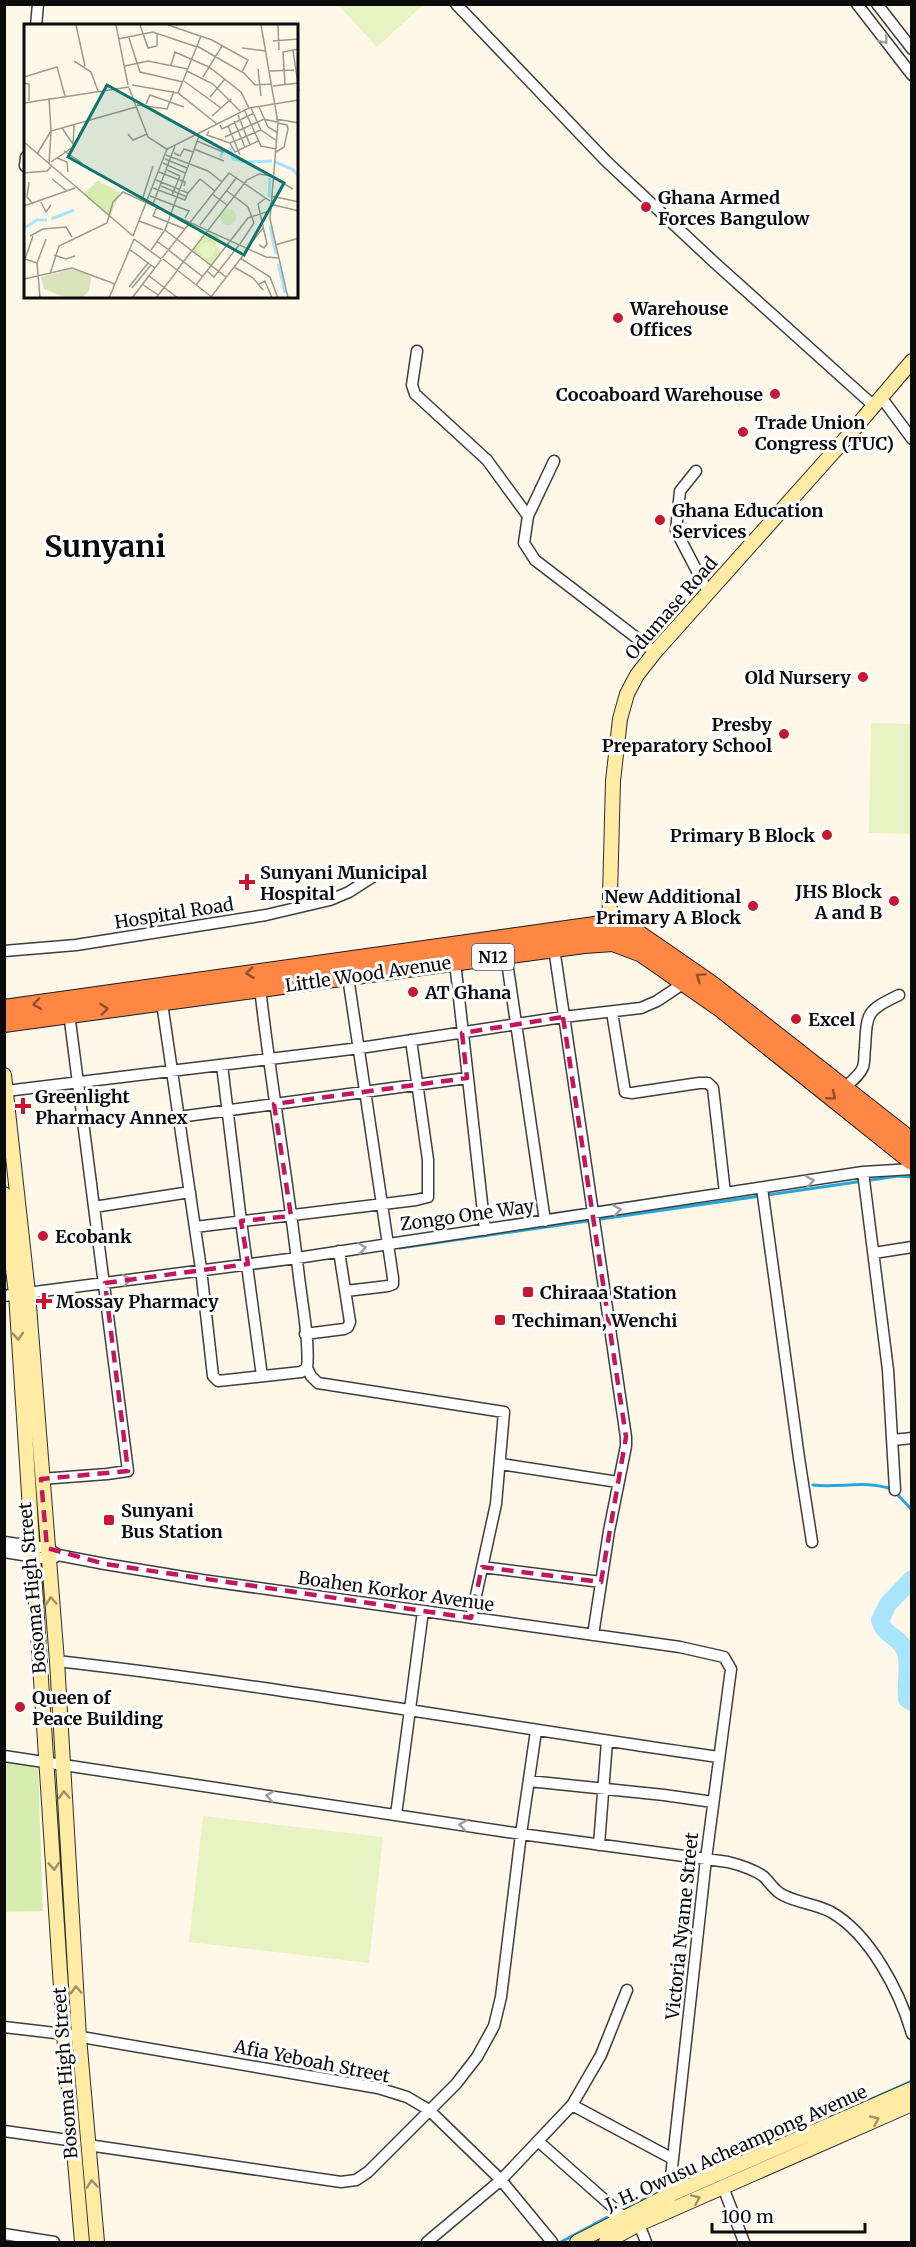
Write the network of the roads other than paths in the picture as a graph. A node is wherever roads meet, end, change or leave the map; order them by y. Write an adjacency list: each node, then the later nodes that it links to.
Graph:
1 (38, 4): 5 (street)
2 (456, 4): 10 (street)
3 (856, 4): 7 (street, one-way to 7)
4 (877, 4): 6 (street)
5 (36, 24)
6 (912, 49)
7 (912, 75)
8 (417, 351): 14 (street)
9 (912, 361): 10 (street, Odumase Road)
10 (878, 402): 11 (street); 15 (street, Odumase Road)
11 (912, 439)
12 (554, 461): 14 (street)
13 (696, 471): 15 (street)
14 (528, 516): 16 (street)
15 (708, 592): 16 (street, Odumase Road)
16 (655, 652): 18 (street, Odumase Road)
17 (377, 874): 20 (street, Hospital Road)
18 (609, 933): 19 (highway, Little Wood Avenue / N12); 24 (highway, Little Wood Avenue / N12); 25 (highway, Little Wood Avenue / N12, one-way to 25); 46 (highway, Little Wood Avenue / N12, one-way to 18)
19 (554, 948): 21 (highway, Little Wood Avenue / N12); 33 (street)
20 (4, 951)
21 (506, 955): 22 (highway, Little Wood Avenue / N12); 35 (street)
22 (455, 962): 23 (highway, Little Wood Avenue / N12); 36 (street)
23 (348, 977): 26 (highway, Little Wood Avenue / N12); 38 (street)
24 (684, 983): 31 (street); 53 (highway, Little Wood Avenue / N12, one-way to 53)
25 (217, 986): 26 (highway, Little Wood Avenue / N12); 27 (highway, Little Wood Avenue / N12)
26 (260, 988): 39 (street)
27 (184, 991): 29 (highway, Little Wood Avenue / N12); 30 (highway, Little Wood Avenue / N12, one-way to 30)
28 (899, 994): 46 (street)
29 (162, 1003): 32 (highway, Little Wood Avenue / N12, one-way to 29); 41 (street)
30 (4, 1009)
31 (612, 1012): 33 (street); 58 (street)
32 (69, 1013): 34 (highway, Little Wood Avenue / N12); 44 (street)
33 (563, 1017): 35 (street); 62 (street)
34 (4, 1023)
35 (516, 1024): 36 (street); 65 (street)
36 (462, 1033): 37 (street); 43 (street)
37 (411, 1040): 38 (street); 45 (street)
38 (360, 1047): 39 (street); 47 (street)
39 (268, 1059): 40 (street); 49 (street)
40 (222, 1065): 41 (street); 50 (street)
41 (172, 1071): 44 (street); 51 (street)
42 (4, 1075): 48 (street, Bosoma High Street)
43 (467, 1078): 45 (street); 67 (street)
44 (78, 1083): 48 (street); 61 (street)
45 (416, 1084): 47 (street); 60 (street)
46 (844, 1088): 52 (highway, Little Wood Avenue / N12)
47 (366, 1090): 49 (street); 60 (street)
48 (6, 1091): 77 (street, Bosoma High Street)
49 (274, 1104): 50 (street); 63 (street)
50 (227, 1110): 51 (street); 64 (street)
51 (178, 1117): 57 (street)
52 (912, 1142)
53 (912, 1161)
54 (912, 1169): 55 (street, Zongo One Way)
55 (863, 1172): 56 (street, Zongo One Way, one-way to 55); 71 (street)
56 (762, 1188): 58 (street, Zongo One Way); 88 (street)
57 (190, 1192): 61 (street); 66 (street)
58 (725, 1193): 62 (street, Zongo One Way, one-way to 58)
59 (4, 1194): 77 (street, Bosoma High Street)
60 (382, 1204): 63 (street); 68 (street)
61 (94, 1207): 75 (street)
62 (592, 1214): 65 (street, Zongo One Way); 85 (street)
63 (291, 1216): 64 (street); 72 (street)
64 (241, 1221): 66 (street); 73 (street)
65 (545, 1221): 67 (street, Zongo One Way)
66 (195, 1227): 74 (street)
67 (485, 1230): 68 (street, Zongo One Way)
68 (387, 1244): 70 (street, Zongo One Way, one-way to 68); 76 (street)
69 (912, 1247): 71 (street)
70 (339, 1251): 72 (street, Zongo One Way); 76 (street)
71 (874, 1253): 82 (street)
72 (297, 1258): 73 (street, Zongo One Way); 78 (street)
73 (248, 1264): 74 (street, Zongo One Way); 80 (street)
74 (201, 1269): 75 (street, Zongo One Way, one-way to 74); 80 (street)
75 (105, 1283): 77 (street, Zongo One Way); 84 (street)
76 (346, 1291): 78 (street)
77 (16, 1294): 84 (street, Bosoma High Street); 90 (street, Bosoma High Street, one-way to 90)
78 (305, 1335): 79 (street)
79 (307, 1368): 80 (street); 83 (street)
80 (262, 1376)
81 (912, 1438): 82 (street)
82 (893, 1440): 86 (street)
83 (501, 1464): 85 (street); 92 (street)
84 (41, 1479): 91 (street, Bosoma High Street)
85 (618, 1482): 93 (street)
86 (895, 1490)
87 (4, 1542): 90 (street, Boahen Korkor Avenue)
88 (812, 1542)
89 (4, 1552): 90 (street, Boahen Korkor Avenue)
90 (33, 1552): 91 (street, Boahen Korkor Avenue); 104 (street, Bosoma High Street)
91 (51, 1554): 94 (street, Boahen Korkor Avenue); 97 (street, Bosoma High Street, one-way to 91)
92 (482, 1567): 93 (street); 95 (street)
93 (601, 1582): 96 (street)
94 (423, 1611): 95 (street, Boahen Korkor Avenue); 99 (street)
95 (471, 1618): 96 (street, Boahen Korkor Avenue)
96 (593, 1635): 98 (street, Boahen Korkor Avenue)
97 (57, 1661): 99 (street); 105 (street, Bosoma High Street)
98 (728, 1661): 103 (street, Victoria Nyame Street)
99 (410, 1711): 100 (street); 109 (street)
100 (536, 1731): 101 (street); 106 (street)
101 (607, 1741): 103 (street); 107 (street)
102 (4, 1756): 104 (street)
103 (719, 1757): 108 (street, Victoria Nyame Street)
104 (47, 1762): 105 (street); 115 (street, Bosoma High Street, one-way to 115)
105 (62, 1764): 109 (street, one-way to 105); 117 (street, Bosoma High Street, one-way to 105)
106 (529, 1781): 107 (street); 110 (street)
107 (604, 1789): 108 (street); 111 (street)
108 (713, 1802): 112 (street, Victoria Nyame Street)
109 (396, 1815): 110 (street, one-way to 109)
110 (521, 1834): 111 (street); 121 (street)
111 (599, 1845): 112 (street)
112 (706, 1859): 116 (street); 125 (street, Victoria Nyame Street)
113 (627, 1990): 120 (street)
114 (4, 2027): 115 (street, Afia Yeboah Street)
115 (64, 2034): 117 (street, Afia Yeboah Street); 124 (street, Bosoma High Street)
116 (912, 2034)
117 (79, 2037): 121 (street, Afia Yeboah Street); 124 (street, Bosoma High Street)
118 (912, 2089): 128 (street, J. H. Owusu Acheampong Avenue)
119 (912, 2104): 127 (street, J. H. Owusu Acheampong Avenue, one-way to 119)
120 (572, 2105): 123 (street); 125 (street)
121 (429, 2110): 124 (street); 126 (street, Afia Yeboah Street)
122 (4, 2131): 124 (street)
123 (538, 2141): 126 (street); 130 (street)
124 (81, 2143): 134 (street, Bosoma High Street); 135 (street, Bosoma High Street, one-way to 124)
125 (673, 2159): 128 (street, Victoria Nyame Street)
126 (501, 2180): 136 (street); 137 (street, Afia Yeboah Street)
127 (723, 2187): 129 (street, J. H. Owusu Acheampong Avenue, one-way to 127); 141 (street)
128 (669, 2195): 129 (street, Victoria Nyame Street); 130 (street, J. H. Owusu Acheampong Avenue)
129 (671, 2210): 131 (street, J. H. Owusu Acheampong Avenue)
130 (624, 2217): 138 (street, J. H. Owusu Acheampong Avenue)
131 (639, 2224): 139 (street, J. H. Owusu Acheampong Avenue); 140 (street)
132 (4, 2234): 133 (street)
133 (54, 2242)
134 (82, 2242)
135 (97, 2242)
136 (427, 2242)
137 (552, 2242)
138 (577, 2242)
139 (606, 2242)
140 (646, 2242)
141 (744, 2242)

